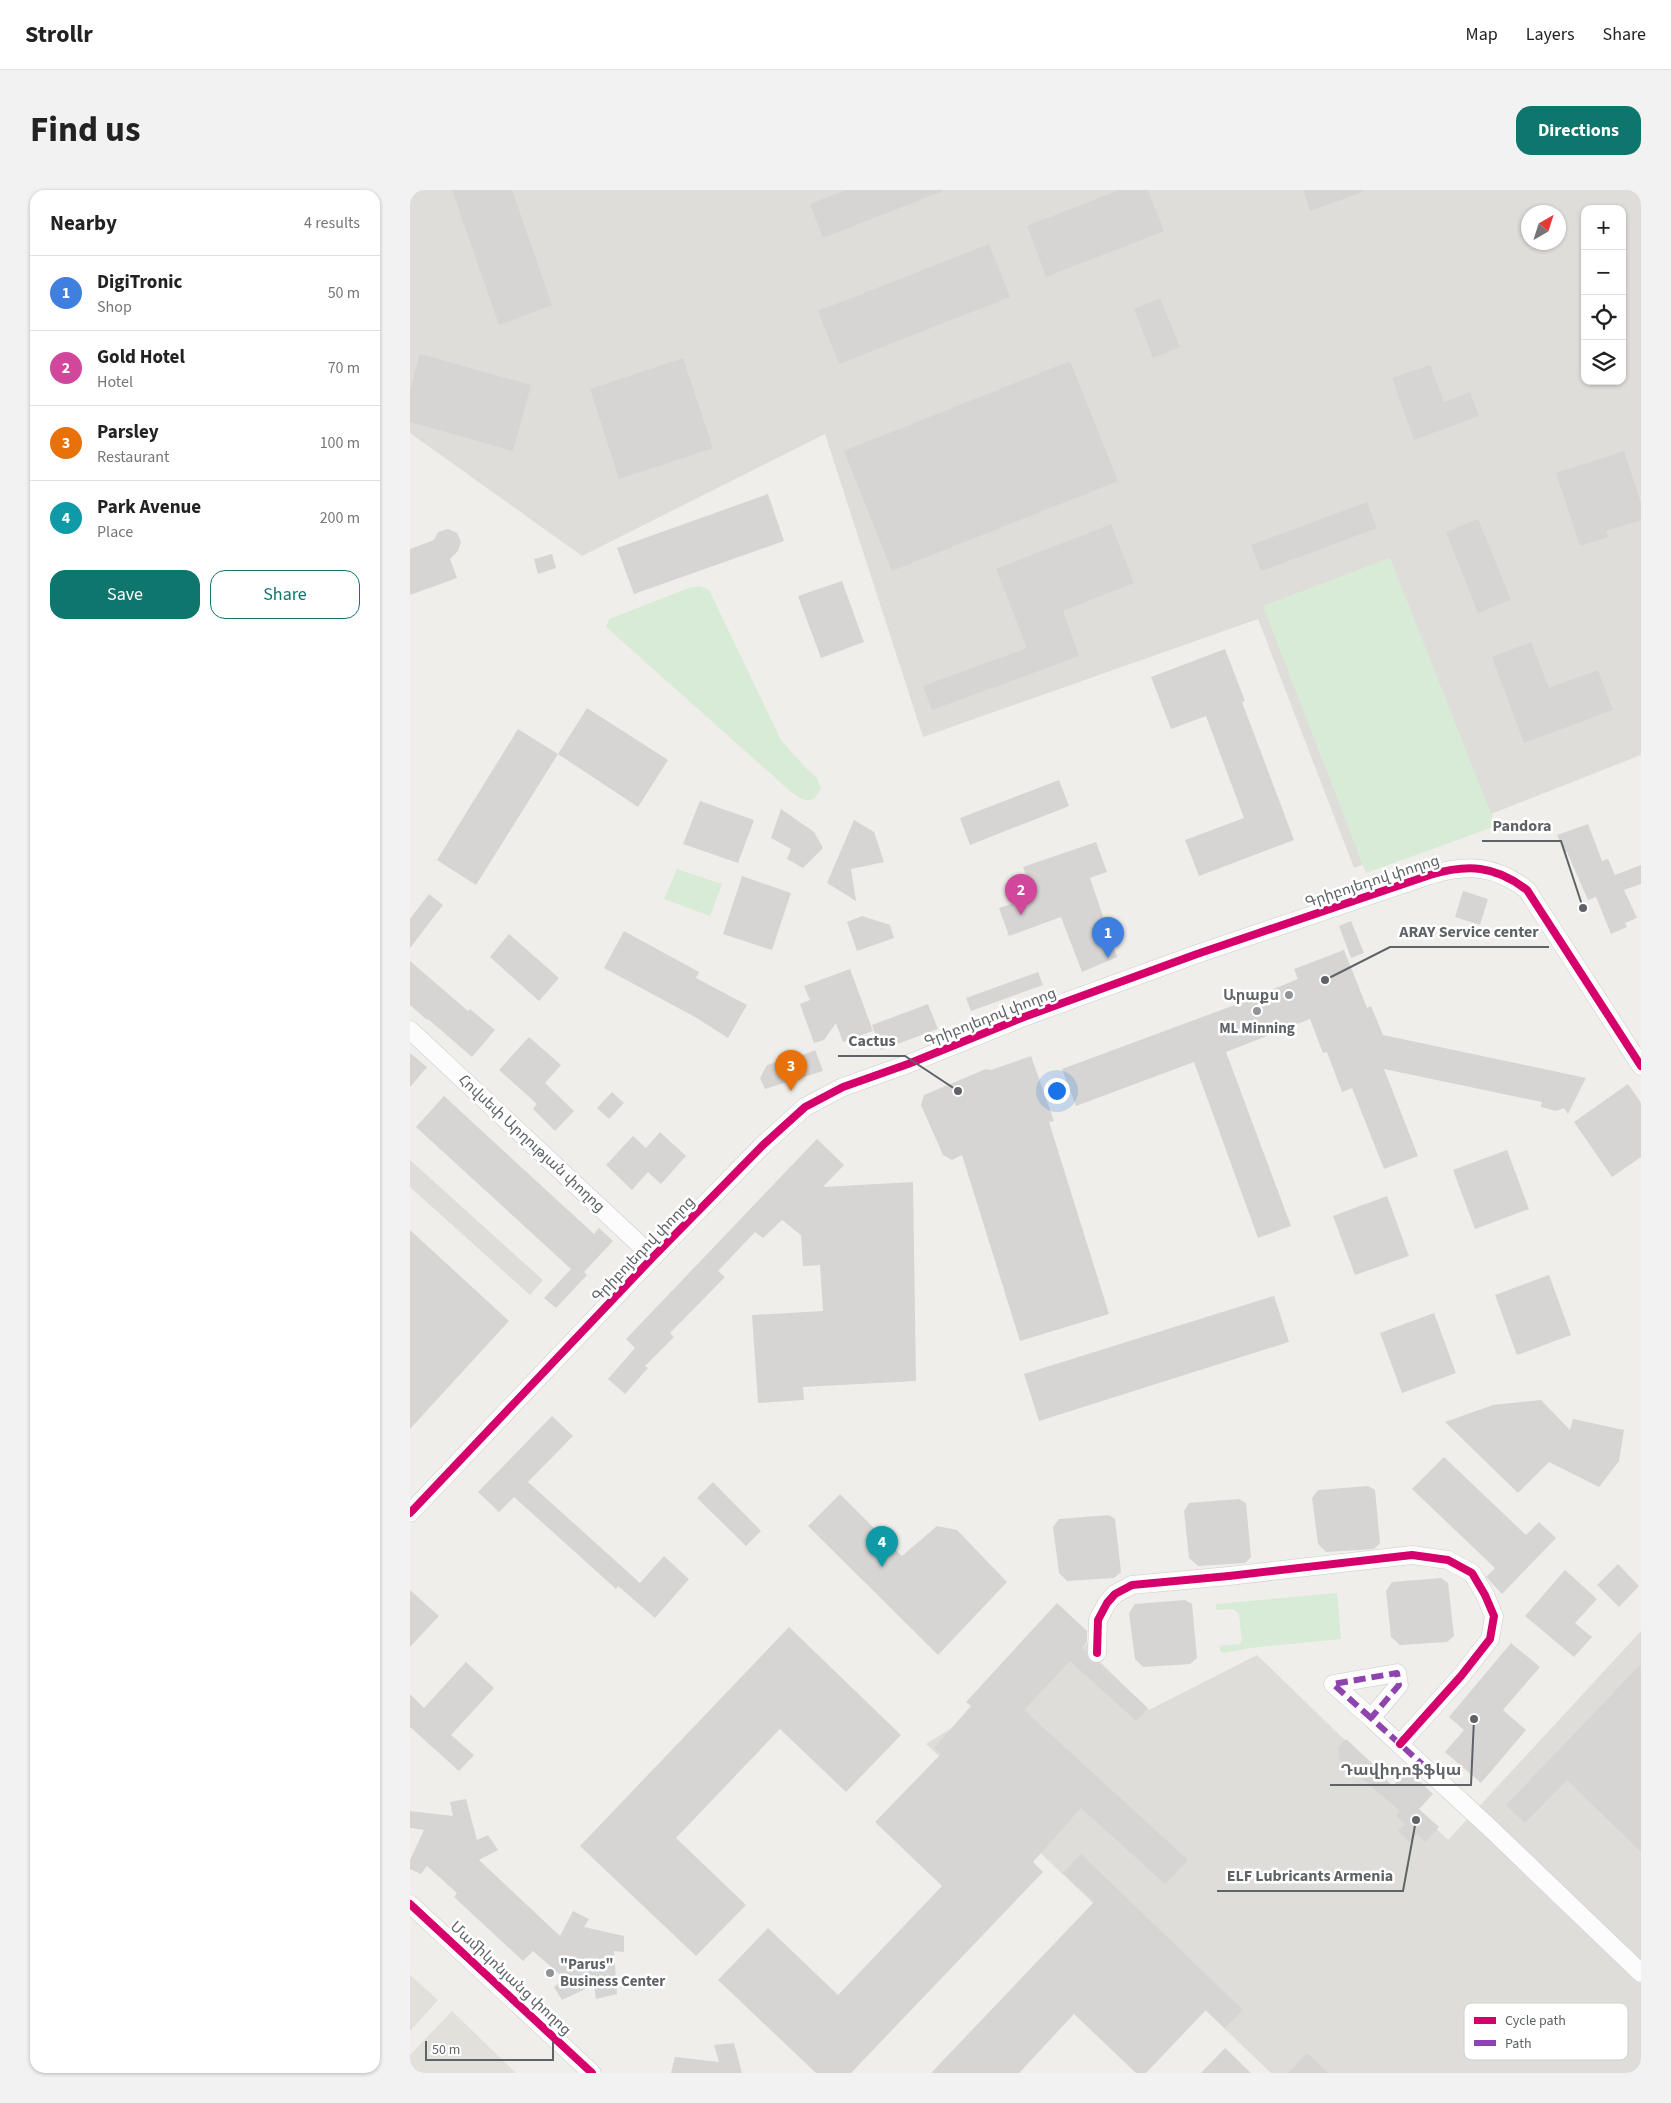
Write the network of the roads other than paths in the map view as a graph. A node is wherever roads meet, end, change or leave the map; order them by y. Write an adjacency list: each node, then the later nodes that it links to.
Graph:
1 (410, 1030): 3 (street, Հովսեփ Արղության փողոց)
2 (1640, 1057): 3 (street, Գրիբոյեդով փողոց)
3 (650, 1255): 4 (street, Գրիբոյեդով փողոց); 5 (street, Գրիբոյեդով փողոց)
4 (410, 1500)
5 (410, 1513)
6 (1097, 1654): 8 (street)
7 (1370, 1718): 8 (street)
8 (1400, 1744): 11 (street)
9 (410, 1904): 13 (street, Մամիկոնյանց փողոց)
10 (410, 1913): 12 (street, Մամիկոնյանց փողոց)
11 (1641, 1973)
12 (580, 2073)
13 (592, 2073)

